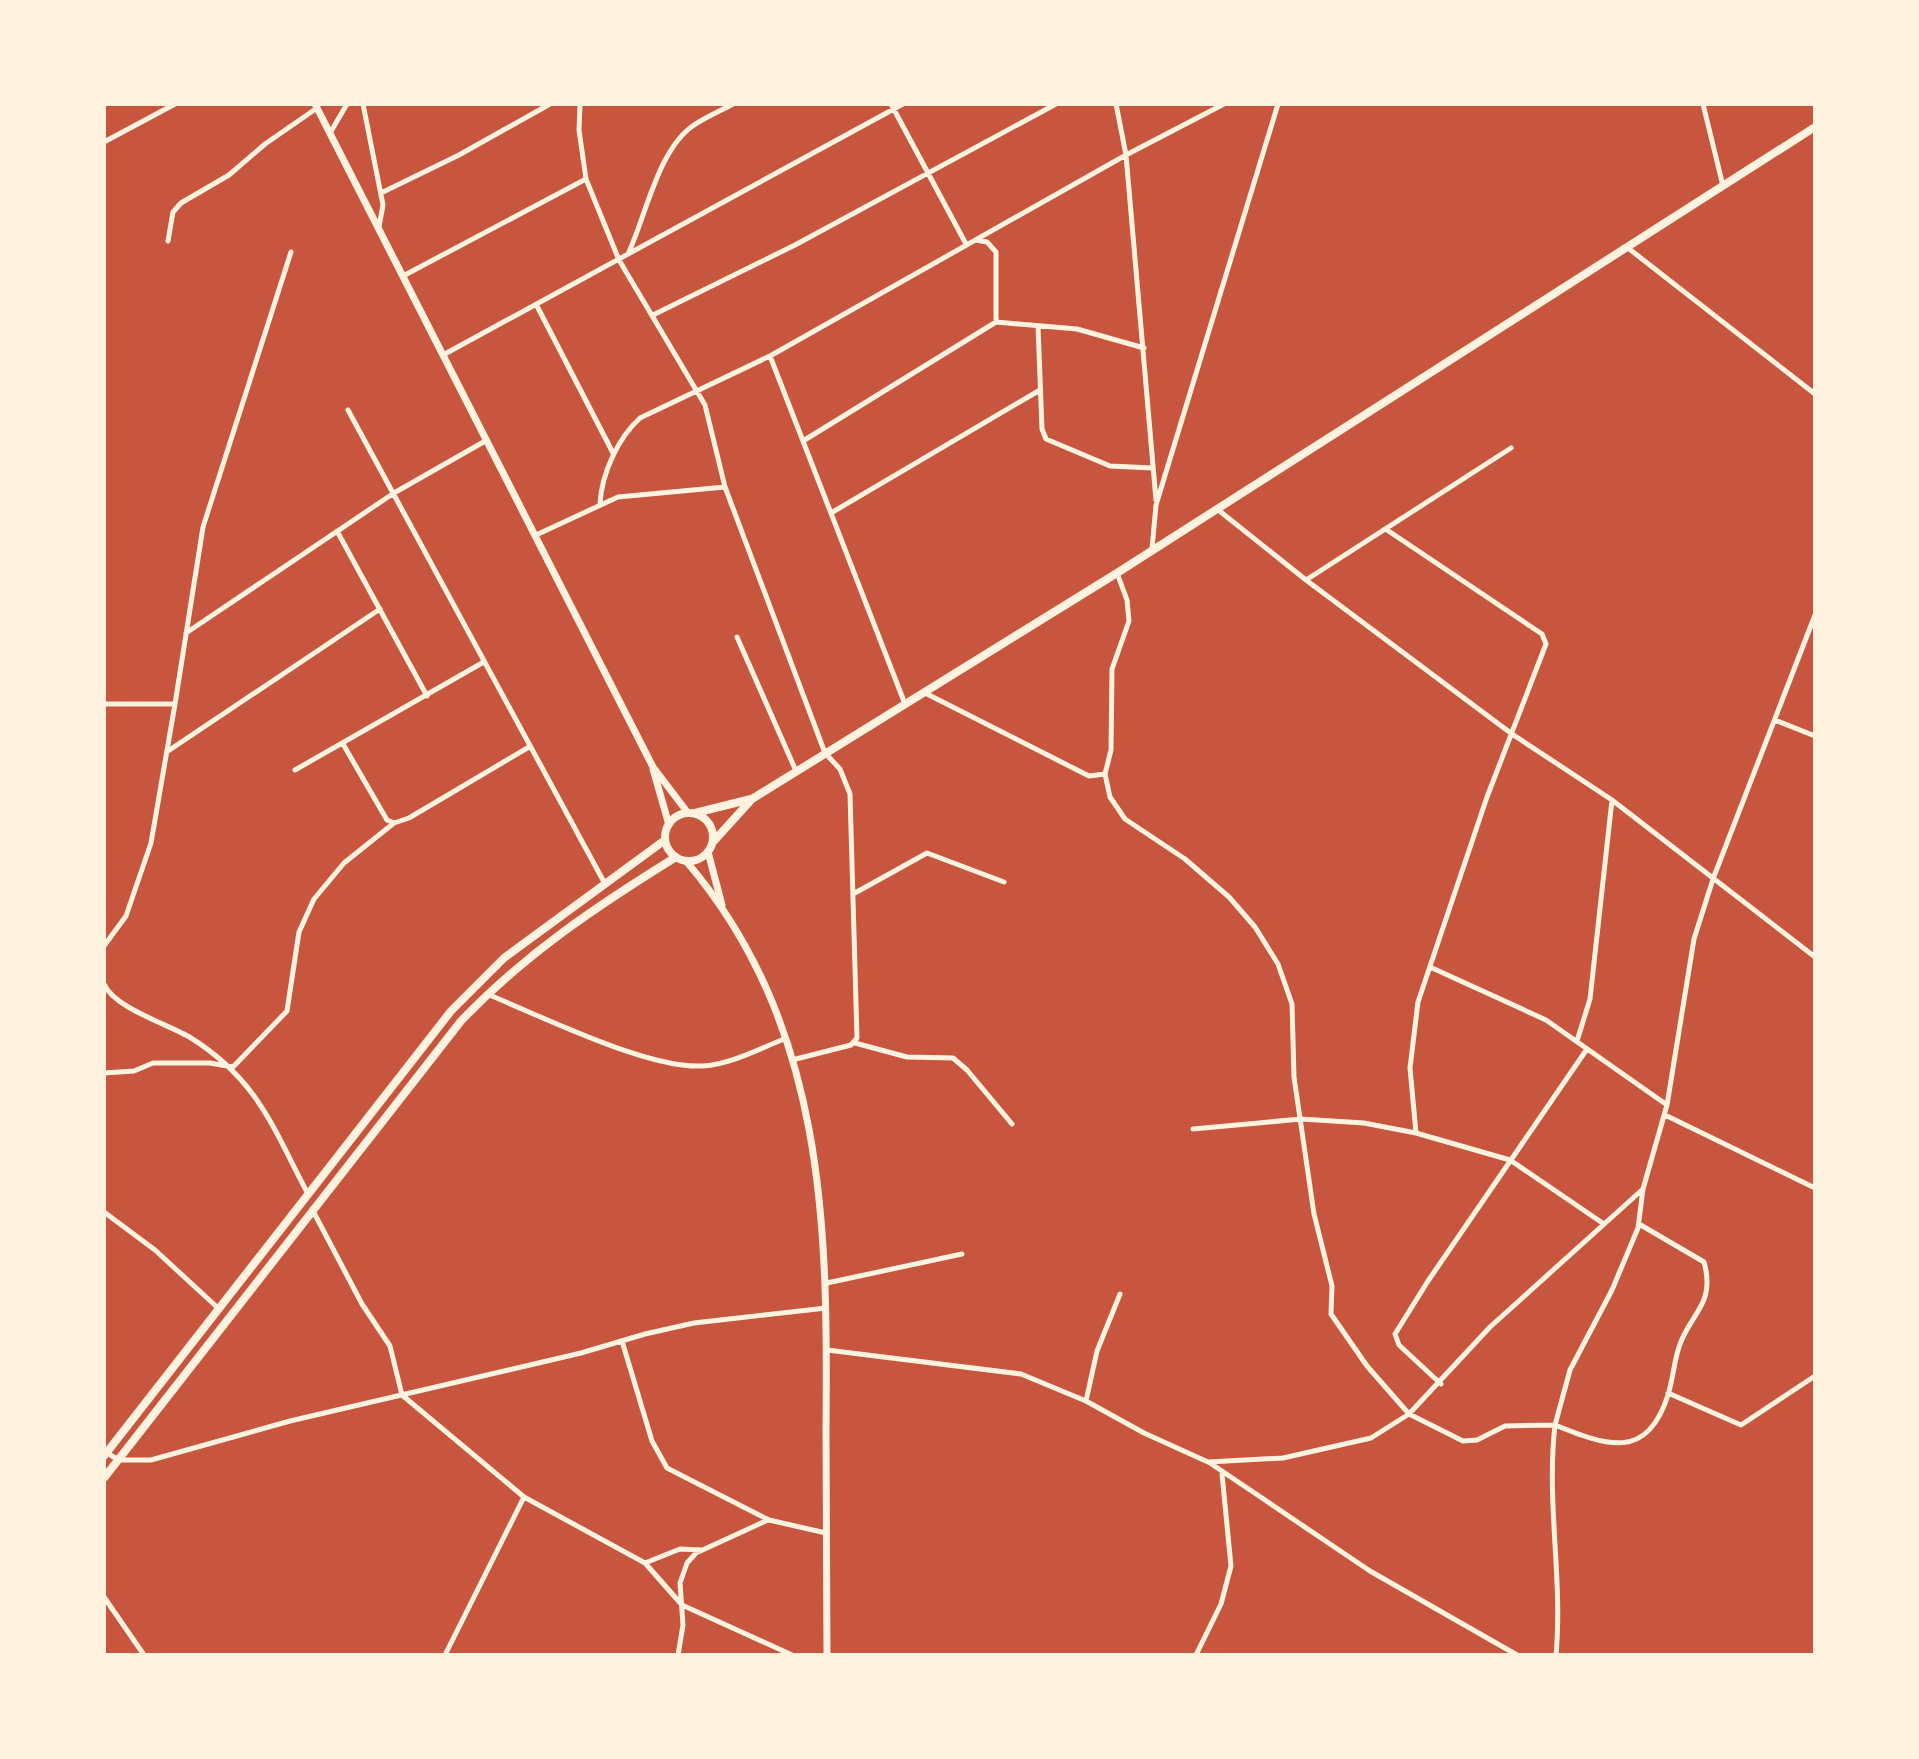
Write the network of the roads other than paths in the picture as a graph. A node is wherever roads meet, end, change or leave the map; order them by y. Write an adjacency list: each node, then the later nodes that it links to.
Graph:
1 (175, 104): 17 (street)
2 (347, 104): 16 (street)
3 (363, 104): 22 (street)
4 (550, 104): 22 (street)
5 (580, 104): 20 (street)
6 (733, 104): 29 (street)
7 (903, 104): 14 (street)
8 (1056, 104): 19 (street)
9 (1116, 104): 18 (street)
10 (1224, 104): 18 (street)
11 (1278, 104): 51 (street)
12 (1703, 104): 21 (street)
13 (316, 106): 16 (main road); 25 (street)
14 (892, 107): 19 (street); 29 (street)
15 (1815, 127): 21 (highway)
16 (329, 133): 23 (main road)
17 (104, 142)
18 (1126, 155): 24 (street); 36 (street)
19 (927, 175): 26 (street); 33 (street)
20 (586, 179): 30 (street); 31 (street)
21 (1723, 187): 27 (highway)
22 (381, 193): 23 (street)
23 (379, 227): 31 (main road)
24 (975, 239): 26 (street); 34 (street)
25 (168, 241)
26 (966, 244): 38 (street)
27 (1628, 248): 41 (street); 52 (highway)
28 (291, 252): 62 (street)
29 (627, 255): 30 (street)
30 (619, 260): 32 (street); 33 (street)
31 (402, 277): 37 (main road)
32 (537, 306): 37 (street); 46 (street)
33 (653, 315): 40 (street)
34 (996, 322): 35 (street); 44 (street)
35 (1038, 326): 36 (street); 39 (street)
36 (1144, 348): 47 (street)
37 (442, 356): 43 (main road)
38 (770, 356): 40 (street); 44 (street)
39 (1040, 390): 47 (street); 53 (street)
40 (696, 391): 46 (street); 48 (street)
41 (1815, 394)
42 (348, 410): 49 (street)
43 (487, 440): 49 (street); 56 (main road)
44 (803, 441): 53 (street)
45 (1511, 448): 54 (street)
46 (614, 454): 50 (street)
47 (1154, 468): 51 (street)
48 (725, 487): 50 (street); 76 (street)
49 (394, 493): 55 (street); 64 (street)
50 (600, 503): 56 (street)
51 (1156, 505): 57 (street)
52 (1216, 508): 57 (highway); 59 (street)
53 (831, 513): 69 (street)
54 (1387, 530): 59 (street); 71 (street)
55 (337, 531): 60 (street); 62 (street)
56 (536, 535): 77 (main road)
57 (1152, 550): 58 (highway)
58 (1117, 573): 65 (highway); 80 (street)
59 (1306, 580): 71 (street)
60 (380, 609): 66 (street); 75 (street)
61 (1815, 615): 70 (street)
62 (186, 633): 68 (street)
63 (737, 637): 79 (street)
64 (482, 663): 66 (street); 74 (street)
65 (923, 692): 69 (highway); 80 (street)
66 (427, 696): 73 (street)
67 (104, 704): 68 (street)
68 (175, 704): 75 (street)
69 (905, 704): 76 (highway)
70 (1775, 720): 72 (street); 91 (street)
71 (1512, 734): 82 (street); 98 (street)
72 (1815, 736)
73 (343, 744): 78 (street); 84 (street)
74 (529, 747): 84 (street); 92 (street)
75 (168, 751): 96 (street)
76 (825, 753): 79 (highway); 94 (street)
77 (653, 767): 83 (main road); 85 (main road)
78 (295, 770)
79 (797, 771): 81 (highway)
80 (1105, 774): 110 (street)
81 (752, 799): 83 (highway); 87 (highway)
82 (1612, 800): 91 (street); 102 (street)
83 (691, 813): 85 (highway); 87 (highway)
84 (394, 823): 106 (street)
85 (669, 825): 86 (highway)
86 (665, 840): 89 (highway); 92 (highway)
87 (713, 842): 88 (highway)
88 (708, 852): 90 (highway); 95 (main road)
89 (676, 857): 90 (highway); 100 (highway)
90 (686, 861): 95 (main road)
91 (1713, 879): 97 (street); 108 (street)
92 (604, 882): 117 (highway)
93 (1004, 882): 94 (street)
94 (855, 893): 103 (street)
95 (723, 907): 101 (main road)
96 (104, 946)
97 (1815, 957)
98 (1430, 967): 102 (street); 113 (street)
99 (104, 984): 106 (street)
100 (487, 994): 101 (street); 118 (highway)
101 (784, 1039): 105 (main road)
102 (1577, 1041): 104 (street)
103 (855, 1043): 105 (street); 111 (street)
104 (1587, 1049): 108 (street); 114 (street)
105 (792, 1060): 123 (main road)
106 (233, 1067): 107 (street); 117 (street)
107 (104, 1073)
108 (1667, 1105): 109 (street)
109 (1665, 1115): 115 (street); 116 (street)
110 (1301, 1119): 112 (street); 113 (street); 134 (street)
111 (1012, 1124)
112 (1193, 1129)
113 (1416, 1133): 114 (street)
114 (1510, 1160): 120 (street); 130 (street)
115 (1815, 1188)
116 (1643, 1189): 120 (street); 121 (street)
117 (308, 1194): 126 (highway)
118 (312, 1208): 132 (street); 137 (highway)
119 (104, 1212): 126 (street)
120 (1604, 1224): 130 (street)
121 (1639, 1224): 131 (street); 135 (street)
122 (962, 1254): 123 (street)
123 (827, 1283): 125 (main road)
124 (1120, 1294): 133 (street)
125 (827, 1308): 127 (street); 128 (main road)
126 (219, 1309): 136 (highway)
127 (622, 1341): 132 (street); 142 (street)
128 (827, 1350): 133 (street); 143 (main road)
129 (1815, 1376): 131 (street)
130 (1441, 1384): 134 (street)
131 (1668, 1393): 135 (street)
132 (402, 1395): 137 (street); 141 (street)
133 (1086, 1401): 138 (street)
134 (1409, 1414): 135 (street); 138 (street)
135 (1555, 1425): 155 (street)
136 (106, 1455): 137 (street)
137 (119, 1460): 140 (highway)
138 (1208, 1462): 139 (street)
139 (1222, 1473): 153 (street); 154 (street)
140 (104, 1478)
141 (524, 1497): 145 (street); 149 (street)
142 (769, 1520): 143 (street); 144 (street)
143 (826, 1533): 152 (main road)
144 (703, 1550): 145 (street); 147 (street)
145 (645, 1563): 147 (street)
146 (104, 1597): 148 (street)
147 (682, 1605): 150 (street); 151 (street)
148 (144, 1655)
149 (445, 1655)
150 (678, 1655)
151 (792, 1655)
152 (827, 1655)
153 (1196, 1655)
154 (1517, 1655)
155 (1556, 1655)

